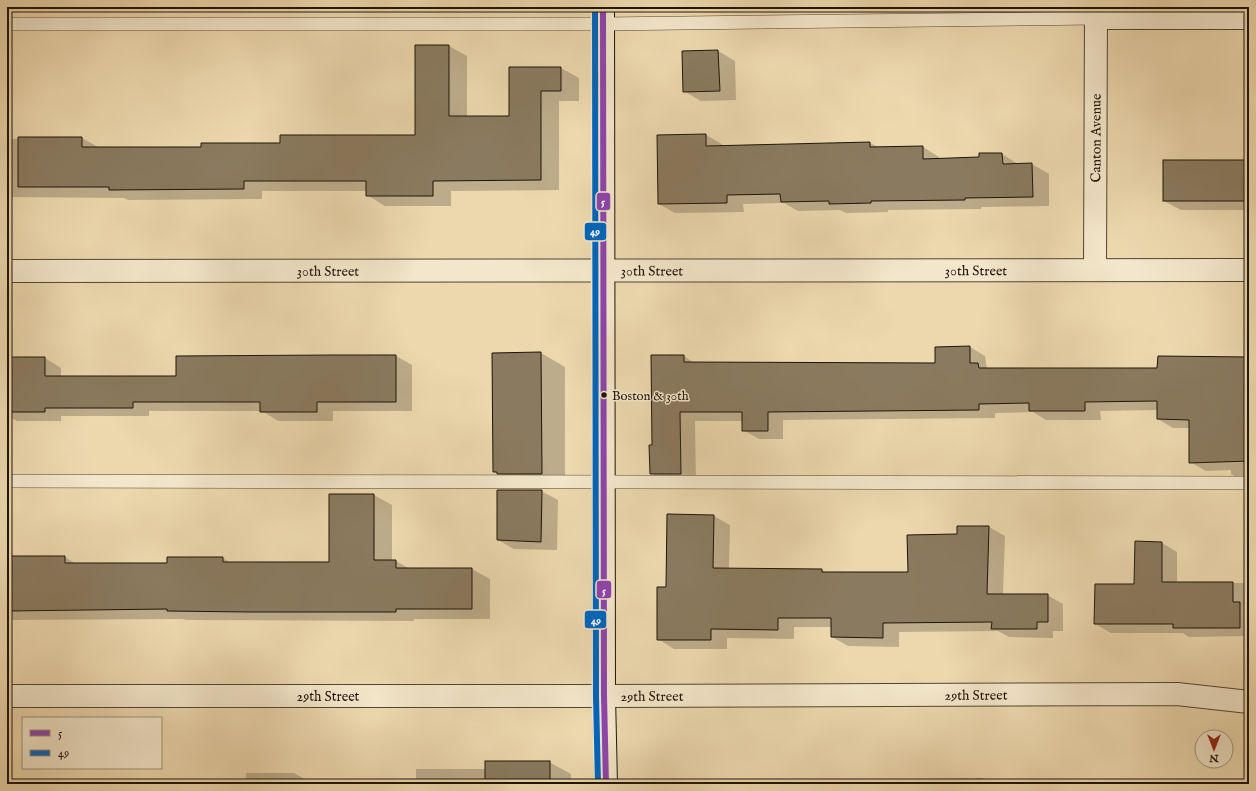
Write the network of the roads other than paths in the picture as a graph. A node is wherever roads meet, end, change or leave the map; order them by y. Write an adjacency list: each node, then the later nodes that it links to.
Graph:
1 (1096, 12): 2 (lane); 3 (street); 5 (street, Canton Avenue)
2 (603, 15): 4 (lane); 8 (street)
3 (1249, 18)
4 (7, 24)
5 (1095, 270): 6 (street, 30th Street); 8 (street, 30th Street)
6 (1249, 270)
7 (7, 271): 8 (street, 30th Street)
8 (605, 271): 10 (street)
9 (7, 482): 10 (lane)
10 (604, 482): 11 (lane); 13 (street)
11 (1249, 483)
12 (7, 696): 13 (street, 29th Street)
13 (604, 696): 14 (street, 29th Street); 15 (street)
14 (1249, 702)
15 (606, 784)

